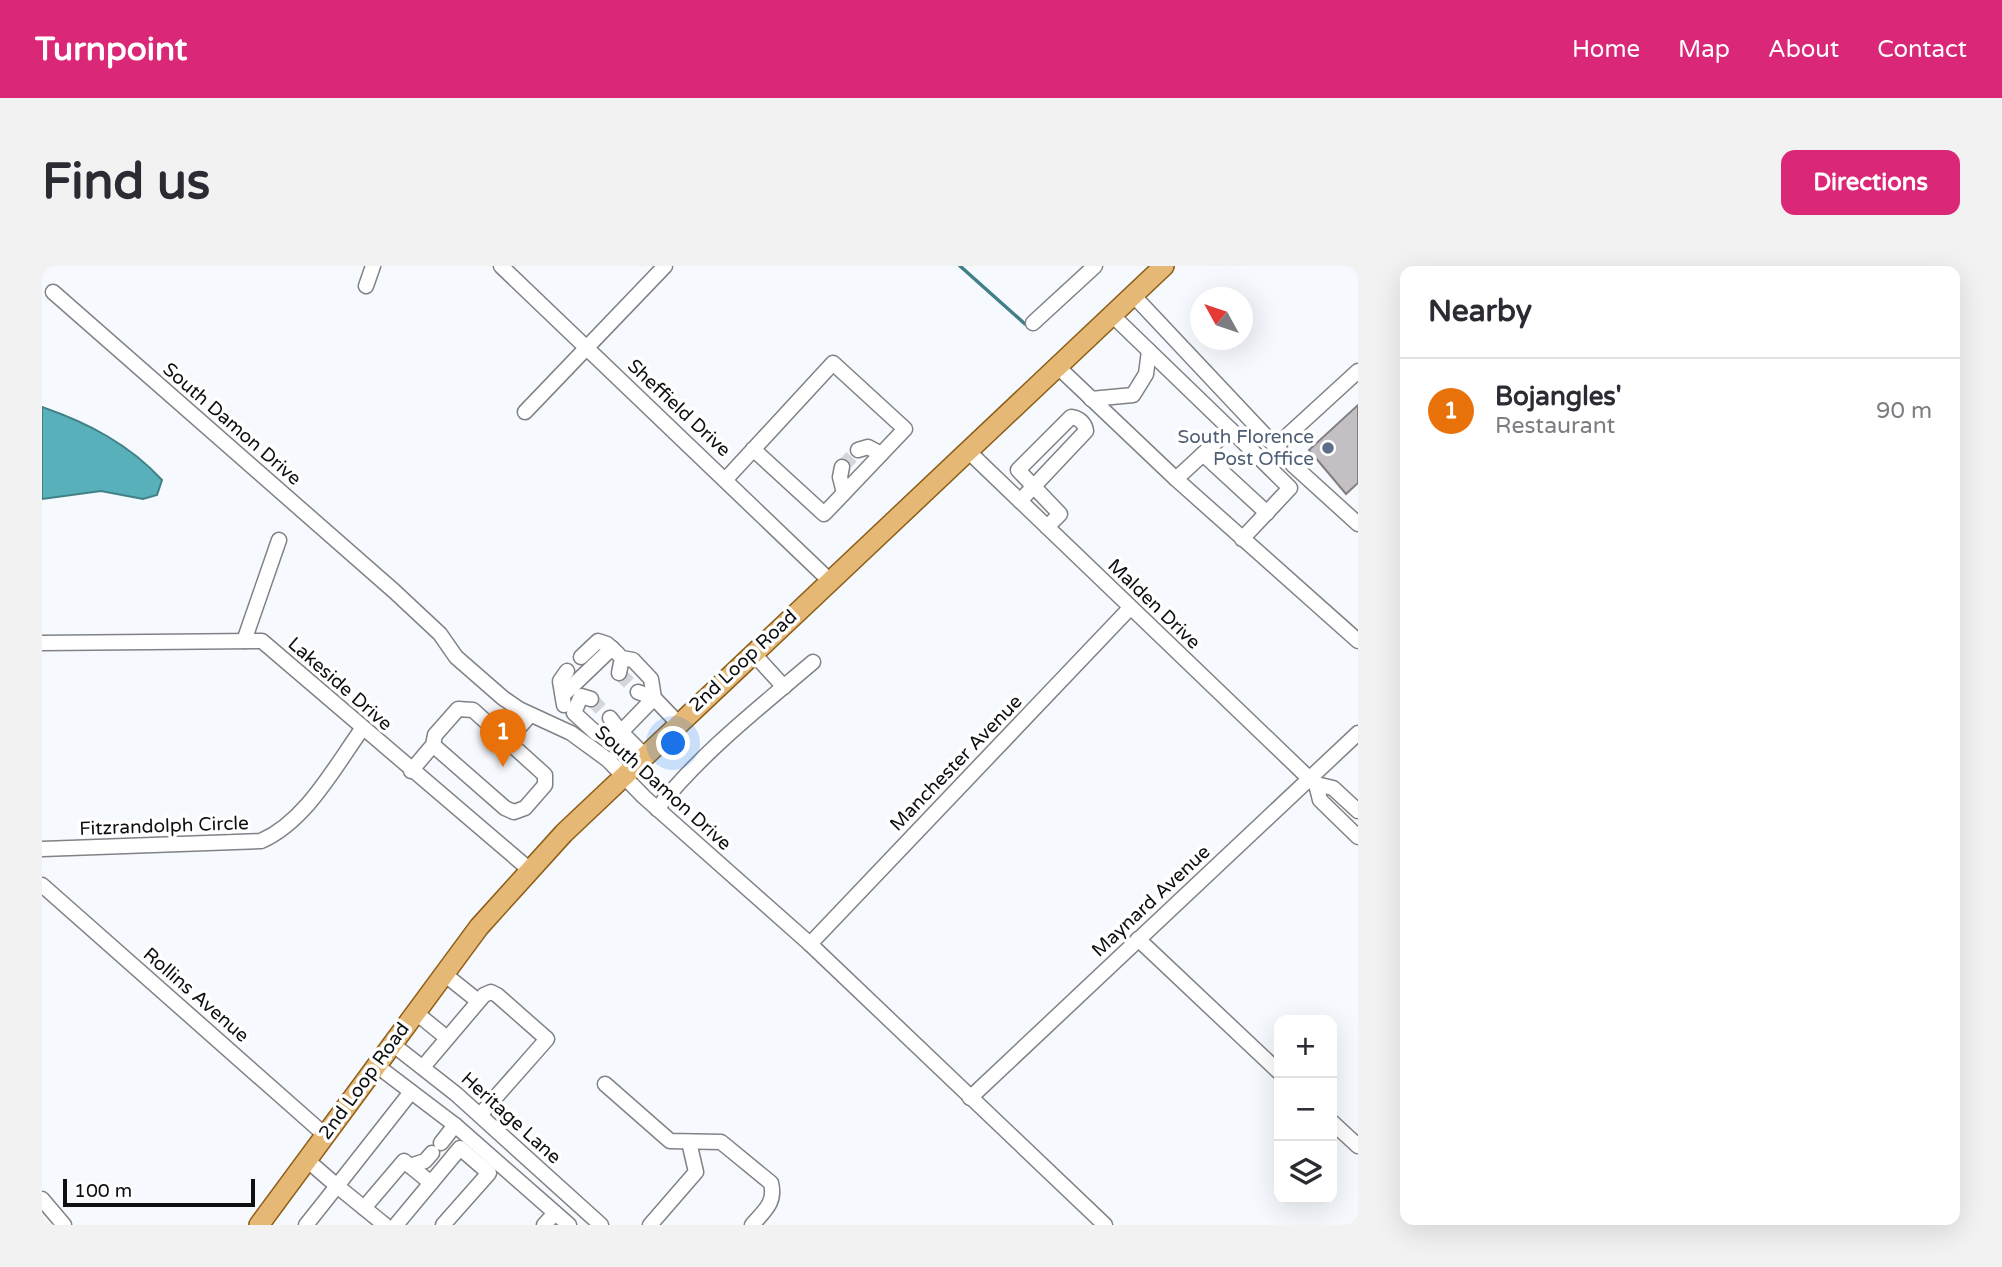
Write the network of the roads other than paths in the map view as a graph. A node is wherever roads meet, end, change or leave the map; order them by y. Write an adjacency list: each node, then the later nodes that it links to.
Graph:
1 (373, 266): 6 (street)
2 (501, 266): 11 (street, Sheffield Drive)
3 (665, 266): 11 (street)
4 (1095, 266): 10 (street)
5 (1163, 266): 8 (main road, 2nd Loop Road)
6 (366, 286)
7 (52, 292): 50 (street, South Damon Drive)
8 (1133, 295): 9 (main road, 2nd Loop Road); 18 (street)
9 (1112, 315): 12 (street); 13 (main road, 2nd Loop Road)
10 (1033, 323)
11 (587, 348): 16 (street); 25 (street, Sheffield Drive)
12 (1149, 351): 15 (street); 17 (street)
13 (1057, 366): 15 (street); 21 (main road, 2nd Loop Road)
14 (1358, 371): 18 (street)
15 (1091, 399): 26 (street)
16 (525, 412)
17 (1230, 429): 23 (street); 30 (street)
18 (1275, 447): 31 (street)
19 (753, 449): 22 (street); 25 (street); 28 (street)
20 (858, 450): 22 (street)
21 (968, 450): 29 (street, Malden Drive); 35 (main road, 2nd Loop Road)
22 (881, 454): 28 (street)
23 (1203, 454): 26 (street); 30 (street)
24 (842, 467): 28 (street)
25 (726, 479): 35 (street, Sheffield Drive)
26 (1176, 480): 33 (street)
27 (1034, 487): 27 (street); 29 (street); 32 (street)
28 (844, 493)
29 (1020, 502): 32 (street, Malden Drive)
30 (1267, 513): 33 (street)
31 (1358, 524)
32 (1047, 527): 36 (street, Malden Drive)
33 (1242, 538): 38 (street)
34 (279, 540): 37 (street)
35 (829, 580): 41 (main road, 2nd Loop Road)
36 (1130, 608): 62 (street, Malden Drive); 70 (street, Manchester Avenue)
37 (244, 641): 39 (street, Lakeside Drive); 54 (street, Lakeside Drive)
38 (1358, 641)
39 (42, 643)
40 (617, 653): 42 (street); 45 (street); 48 (street); 49 (street)
41 (753, 653): 46 (street); 52 (main road, 2nd Loop Road)
42 (582, 657)
43 (813, 662): 46 (street)
44 (567, 671): 49 (street)
45 (619, 673)
46 (784, 687): 63 (street)
47 (638, 692): 48 (street)
48 (654, 698): 52 (street); 55 (street)
49 (574, 699): 53 (street); 55 (street)
50 (530, 715): 53 (street, South Damon Drive); 57 (street)
51 (610, 718): 55 (street)
52 (678, 723): 59 (main road, 2nd Loop Road)
53 (555, 726): 61 (street, South Damon Drive)
54 (362, 729): 60 (street, Lakeside Drive); 66 (street, Fitzrandolph Circle)
55 (621, 732): 59 (street)
56 (1358, 733): 62 (street, Maynard Avenue)
57 (507, 741): 58 (street); 58 (street)
58 (433, 745): 60 (street)
59 (644, 755): 61 (main road, 2nd Loop Road)
60 (411, 771): 67 (street, Lakeside Drive)
61 (622, 775): 63 (street, South Damon Drive); 67 (main road, 2nd Loop Road)
62 (1313, 781): 64 (street, Malden Drive); 65 (street, Malden Drive); 69 (street, Maynard Avenue)
63 (657, 809): 70 (street, South Damon Drive)
64 (1358, 811)
65 (1358, 837)
66 (42, 849)
67 (530, 870): 71 (main road, 2nd Loop Road)
68 (42, 885): 85 (street, Rollins Avenue)
69 (1138, 939): 78 (street); 81 (street, Maynard Avenue)
70 (810, 944): 81 (street, South Damon Drive)
71 (443, 974): 72 (street); 73 (main road, 2nd Loop Road)
72 (478, 1001): 74 (street); 82 (street)
73 (415, 1012): 74 (street); 75 (main road, 2nd Loop Road)
74 (447, 1038): 77 (street)
75 (391, 1044): 76 (main road, 2nd Loop Road); 77 (street, Heritage Lane)
76 (376, 1065): 80 (street); 85 (main road, 2nd Loop Road)
77 (423, 1067): 82 (street, Heritage Lane)
78 (1274, 1067)
79 (605, 1084): 86 (street)
80 (411, 1092): 83 (street); 92 (street)
81 (970, 1098): 107 (street, South Damon Drive)
82 (480, 1115): 104 (street, Heritage Lane)
83 (456, 1125): 89 (street); 90 (street)
84 (1337, 1127): 87 (street)
85 (325, 1135): 88 (main road, 2nd Loop Road)
86 (689, 1142): 105 (street); 106 (street)
87 (1358, 1146)
88 (307, 1160): 92 (street); 97 (main road, 2nd Loop Road)
89 (410, 1166): 91 (street); 94 (street)
90 (494, 1168): 91 (street); 95 (street); 101 (street)
91 (431, 1183): 100 (street)
92 (337, 1186): 94 (street); 98 (street)
93 (42, 1199): 96 (street)
94 (364, 1208): 99 (street)
95 (555, 1213): 102 (street); 103 (street)
96 (64, 1225)
97 (259, 1225)
98 (306, 1225)
99 (385, 1225)
100 (396, 1225)
101 (443, 1225)
102 (544, 1225)
103 (569, 1225)
104 (601, 1225)
105 (650, 1225)
106 (752, 1225)
107 (1105, 1225)

